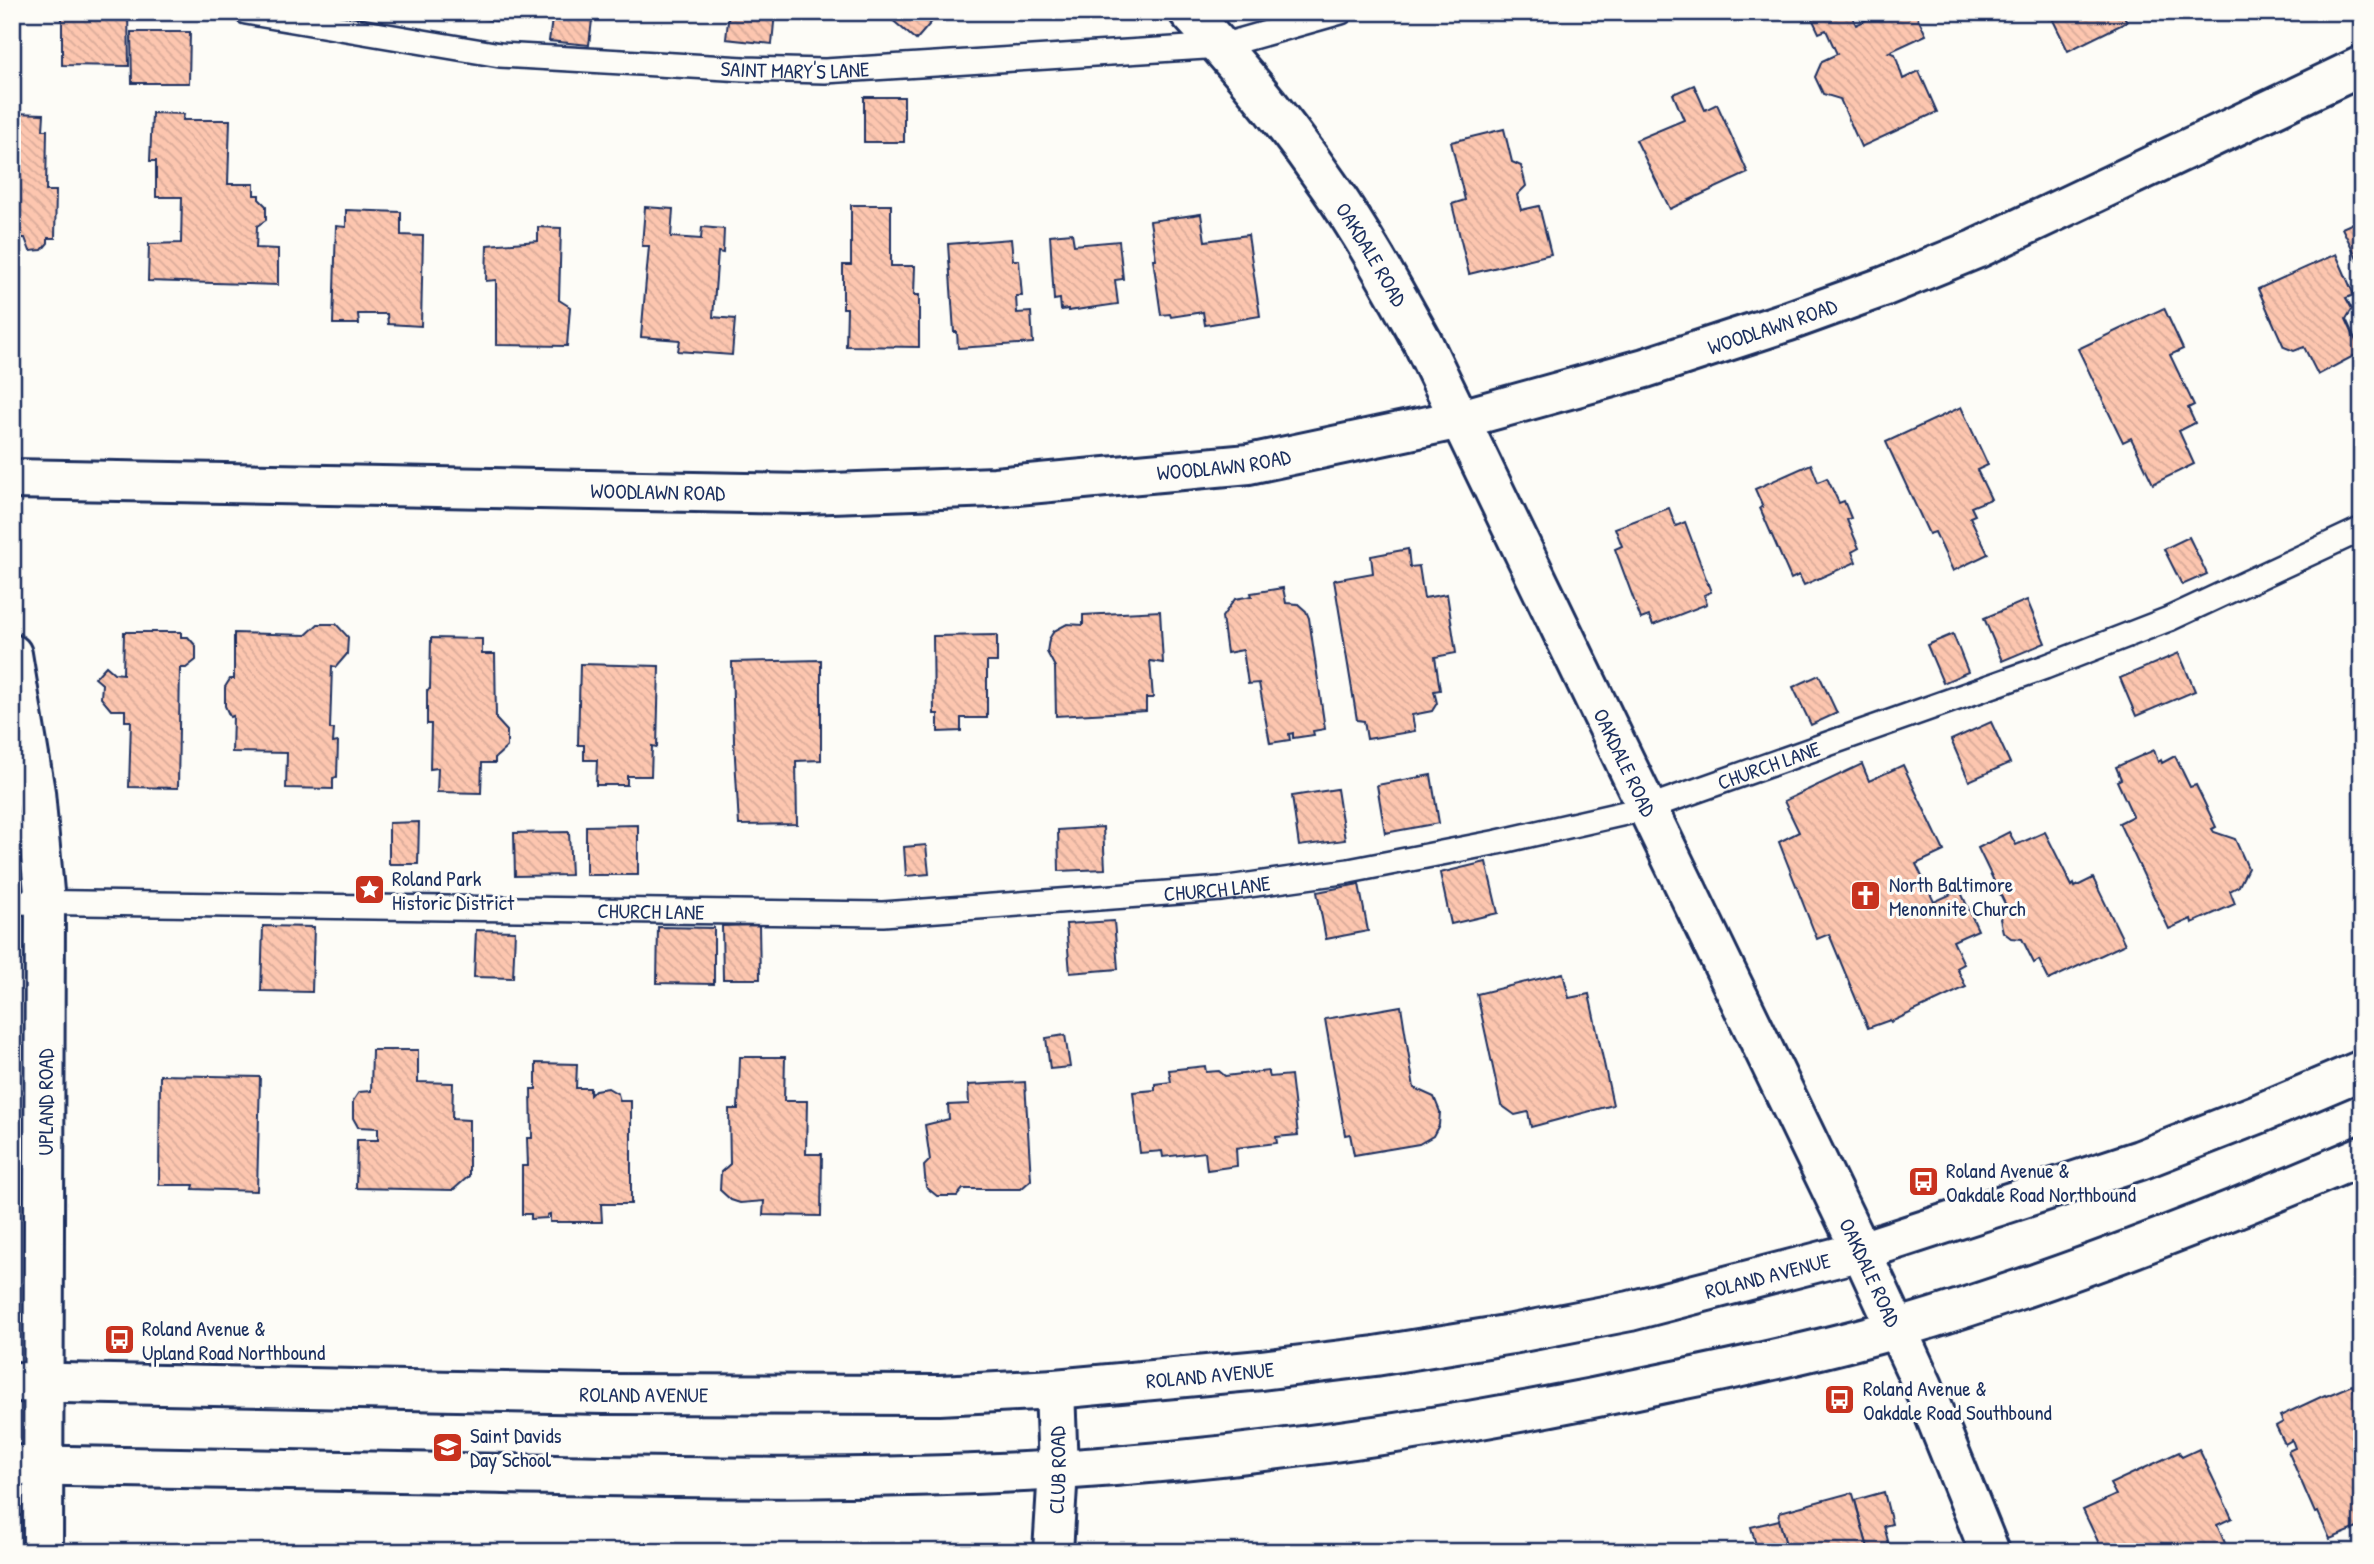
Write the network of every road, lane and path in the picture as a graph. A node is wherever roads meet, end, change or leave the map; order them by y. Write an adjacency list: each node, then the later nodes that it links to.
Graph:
1 (246, 12): 4 (lane, SAINT MARY'S LANE)
2 (1189, 12): 4 (street, OAKDALE ROAD)
3 (1341, 12): 4 (lane, SAINT MARY'S LANE)
4 (1221, 46): 6 (street, OAKDALE ROAD)
5 (2362, 66): 6 (street, WOODLAWN ROAD)
6 (1461, 419): 7 (street, WOODLAWN ROAD); 10 (street, OAKDALE ROAD)
7 (12, 479)
8 (2362, 529): 10 (lane, CHURCH LANE)
9 (12, 654): 11 (street, UPLAND ROAD)
10 (1647, 808): 11 (lane, CHURCH LANE); 14 (street, OAKDALE ROAD)
11 (29, 903): 16 (street, UPLAND ROAD)
12 (2362, 1070): 14 (street, ROLAND AVENUE)
13 (2362, 1156): 15 (street)
14 (1861, 1251): 15 (street, OAKDALE ROAD); 17 (street, ROLAND AVENUE)
15 (1897, 1328): 19 (street); 22 (street, OAKDALE ROAD)
16 (29, 1382): 17 (street, ROLAND AVENUE); 18 (street, UPLAND ROAD)
17 (1055, 1389): 19 (street, CLUB ROAD)
18 (29, 1466): 19 (street); 20 (street, UPLAND ROAD)
19 (1058, 1470): 21 (street, CLUB ROAD)
20 (43, 1552)
21 (1053, 1552)
22 (1990, 1552)

